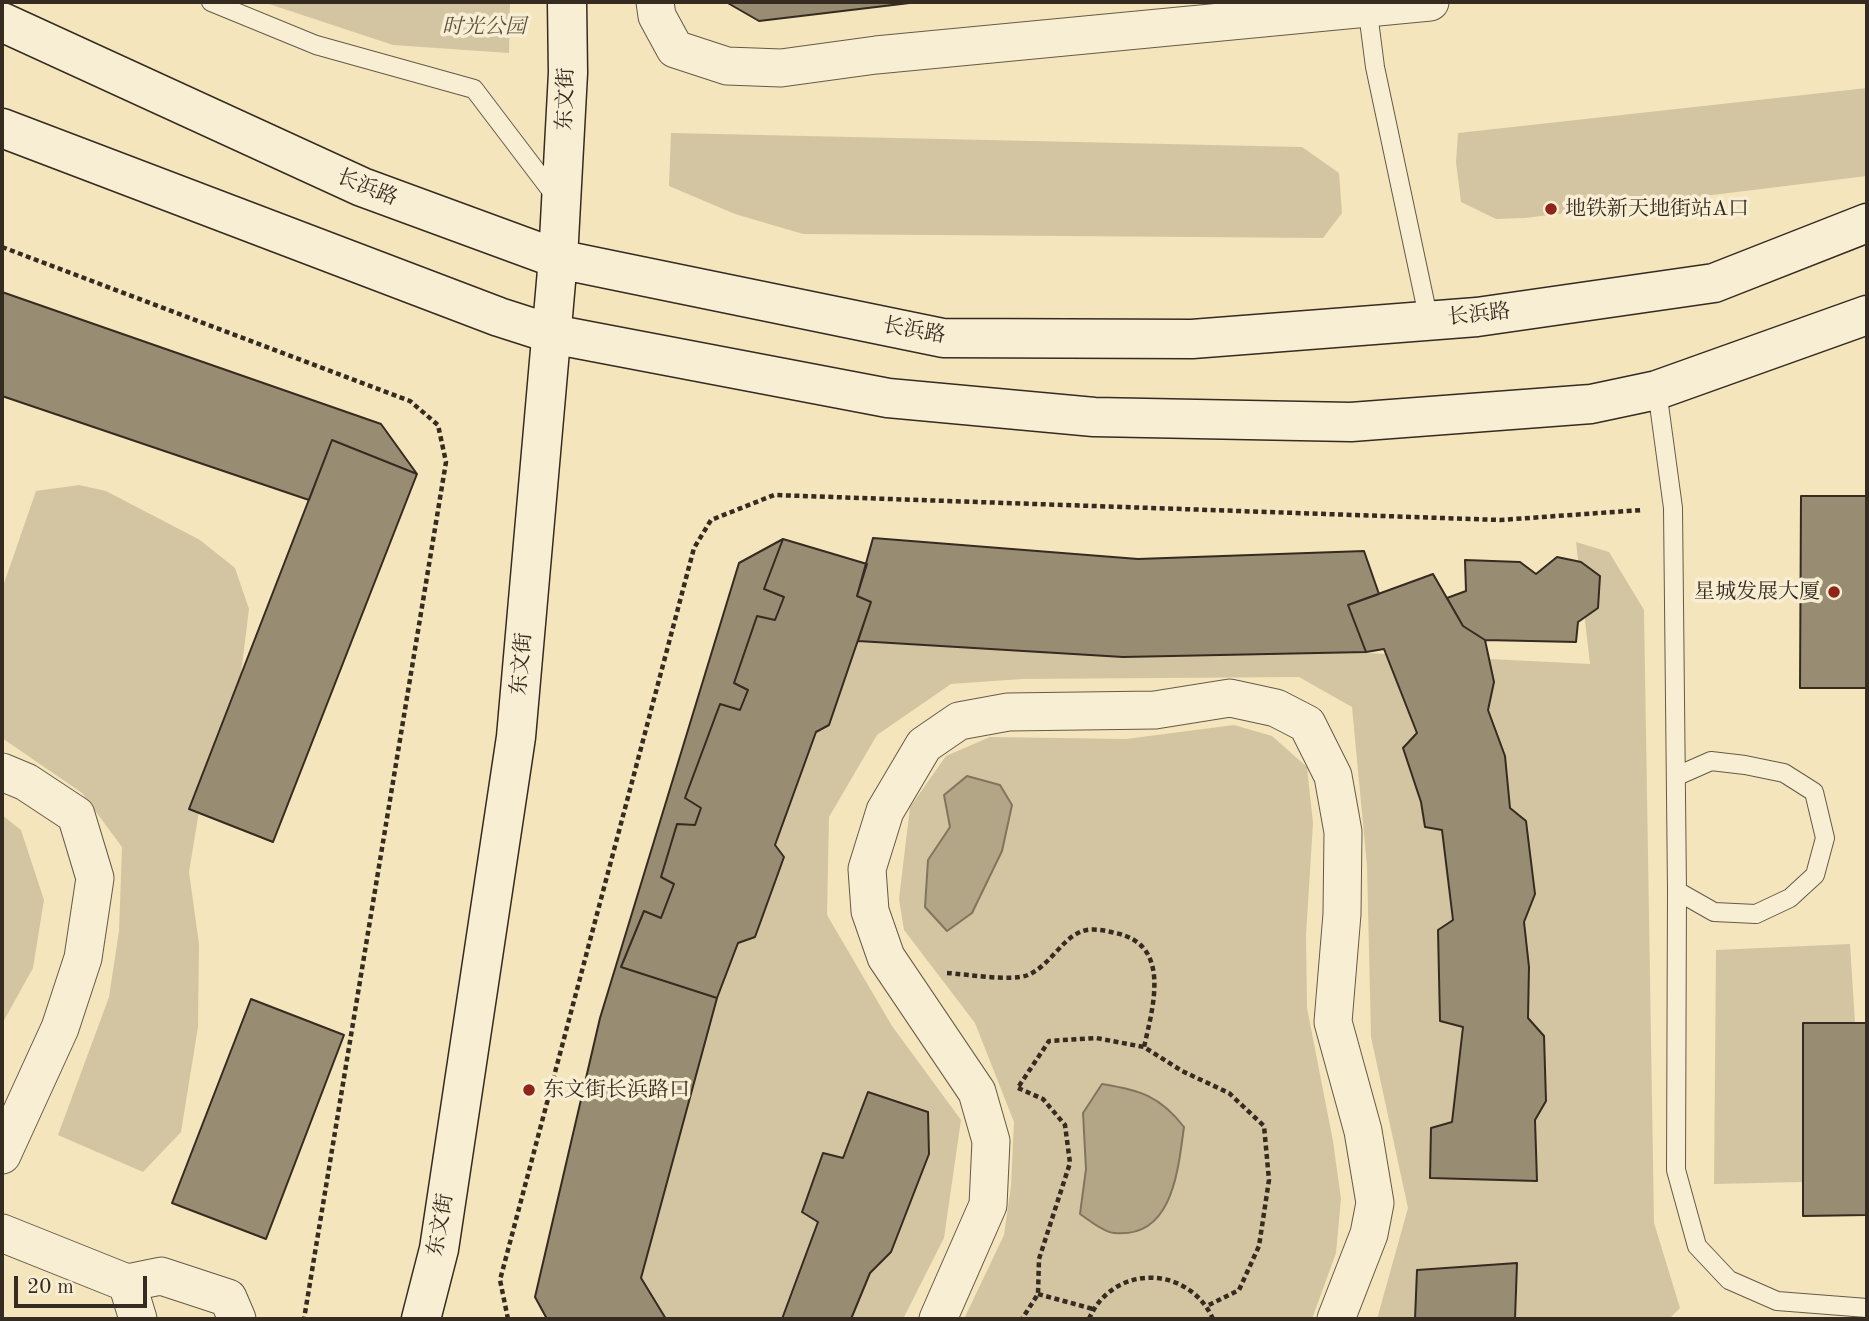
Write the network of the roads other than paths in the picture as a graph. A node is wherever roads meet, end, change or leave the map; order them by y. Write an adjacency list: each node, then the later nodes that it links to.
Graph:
1 (211, 2): 8 (lane)
2 (567, 2): 8 (main road, 东文街)
3 (655, 2): 5 (street)
4 (1430, 2): 5 (street)
5 (1367, 5): 12 (lane)
6 (2, 22): 10 (main road, 长浜路)
7 (2, 128): 13 (main road)
8 (561, 204): 10 (main road, 东文街)
9 (1867, 223): 12 (main road, 长浜路)
10 (558, 259): 12 (main road, 长浜路); 13 (main road, 东文街)
11 (1867, 315): 14 (main road)
12 (1429, 321)
13 (552, 334): 14 (main road); 24 (main road, 东文街)
14 (1657, 390): 16 (lane)
15 (2, 772): 18 (street)
16 (1676, 776): 17 (lane); 17 (lane)
17 (1678, 891): 21 (lane)
18 (2, 1155)
19 (2, 1233): 20 (street)
20 (127, 1283): 22 (street); 23 (street)
21 (1867, 1308)
22 (138, 1319)
23 (237, 1319)
24 (421, 1319)
25 (938, 1319): 26 (street)
26 (1336, 1319)

